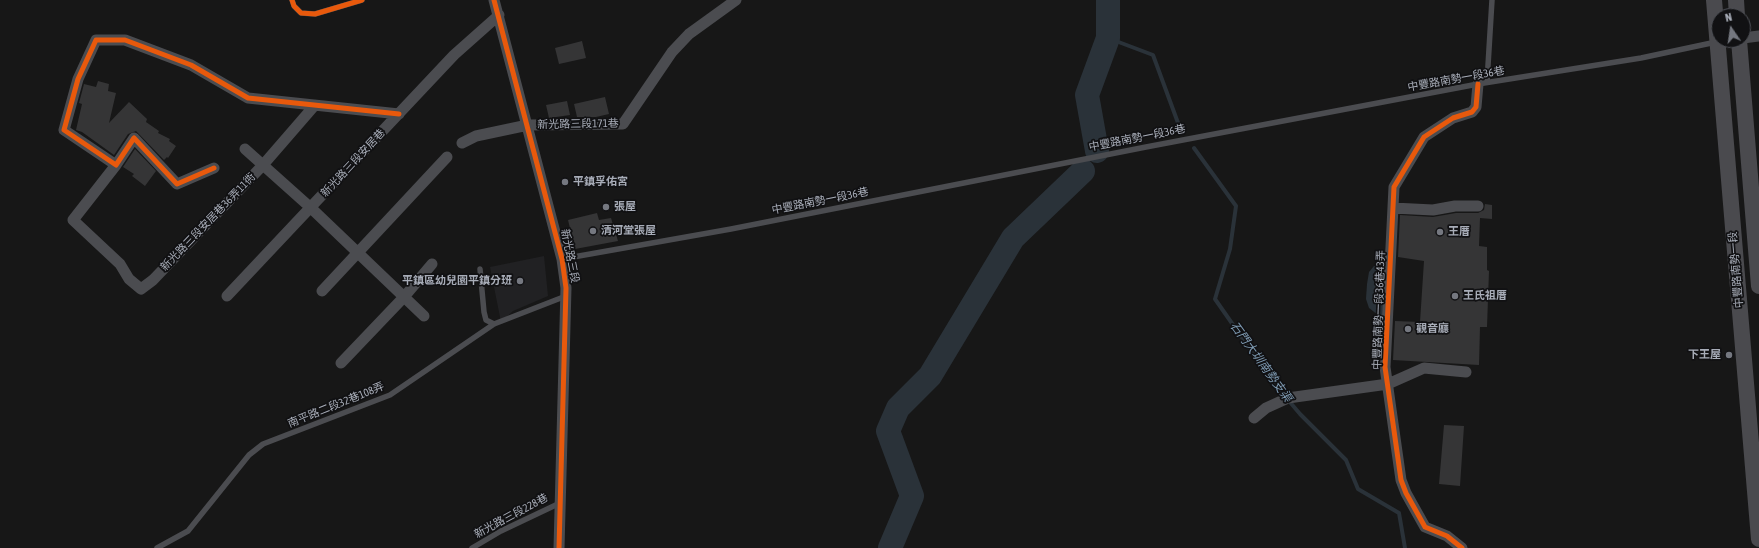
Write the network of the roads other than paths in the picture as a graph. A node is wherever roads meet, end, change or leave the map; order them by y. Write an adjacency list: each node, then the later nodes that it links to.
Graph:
1 (292, 0): 2 (lane)
2 (362, 0)
3 (494, 0): 6 (street, 新光路三段)
4 (736, 0): 13 (street, 新光路三段171巷)
5 (1492, 0): 10 (lane)
6 (499, 16): 12 (street, 新光路三段安居巷); 13 (street, 新光路三段)
7 (1711, 43): 10 (lane, 中豐路南勢一段36巷)
8 (1723, 48): 40 (main road, 中豐路南勢一段)
9 (1740, 48): 24 (main road, 中豐路南勢一段)
10 (1483, 83): 22 (street, 中豐路南勢一段36巷43弄); 25 (lane, 中豐路南勢一段36巷)
11 (315, 106): 12 (street); 17 (street); 18 (street, 新光路三段安居巷36弄11衖)
12 (399, 114): 21 (street, 新光路三段安居巷)
13 (528, 125): 14 (street, 新光路三段171巷); 25 (street, 新光路三段)
14 (462, 143)
15 (245, 149): 18 (street)
16 (447, 157): 23 (street)
17 (116, 165): 18 (street, 新光路三段安居巷36弄11衖); 19 (street)
18 (263, 165): 21 (street)
19 (214, 168)
20 (1478, 206): 22 (street)
21 (311, 208): 23 (street); 30 (street, 新光路三段安居巷)
22 (1393, 208): 37 (street, 中豐路南勢一段36巷43弄)
23 (358, 253): 29 (street); 32 (street)
24 (1758, 256): 28 (main road, 中豐路南勢一段)
25 (562, 259): 31 (street, 新光路三段)
26 (432, 264): 32 (street)
27 (480, 269): 34 (lane)
28 (1759, 286)
29 (322, 291)
30 (227, 296)
31 (566, 296): 34 (lane, 南平路二段32巷108弄); 39 (street, 新光路三段)
32 (404, 297): 33 (street); 35 (street)
33 (424, 316)
34 (494, 324): 41 (lane, 南平路二段32巷108弄)
35 (341, 362)
36 (1466, 372): 37 (street)
37 (1388, 384): 38 (street); 44 (street, 中豐路南勢一段36巷43弄)
38 (1254, 418)
39 (560, 503): 42 (lane, 新光路三段228巷); 43 (street, 新光路三段)
40 (1759, 539)
41 (157, 548)
42 (472, 548)
43 (559, 548)
44 (1462, 548)

